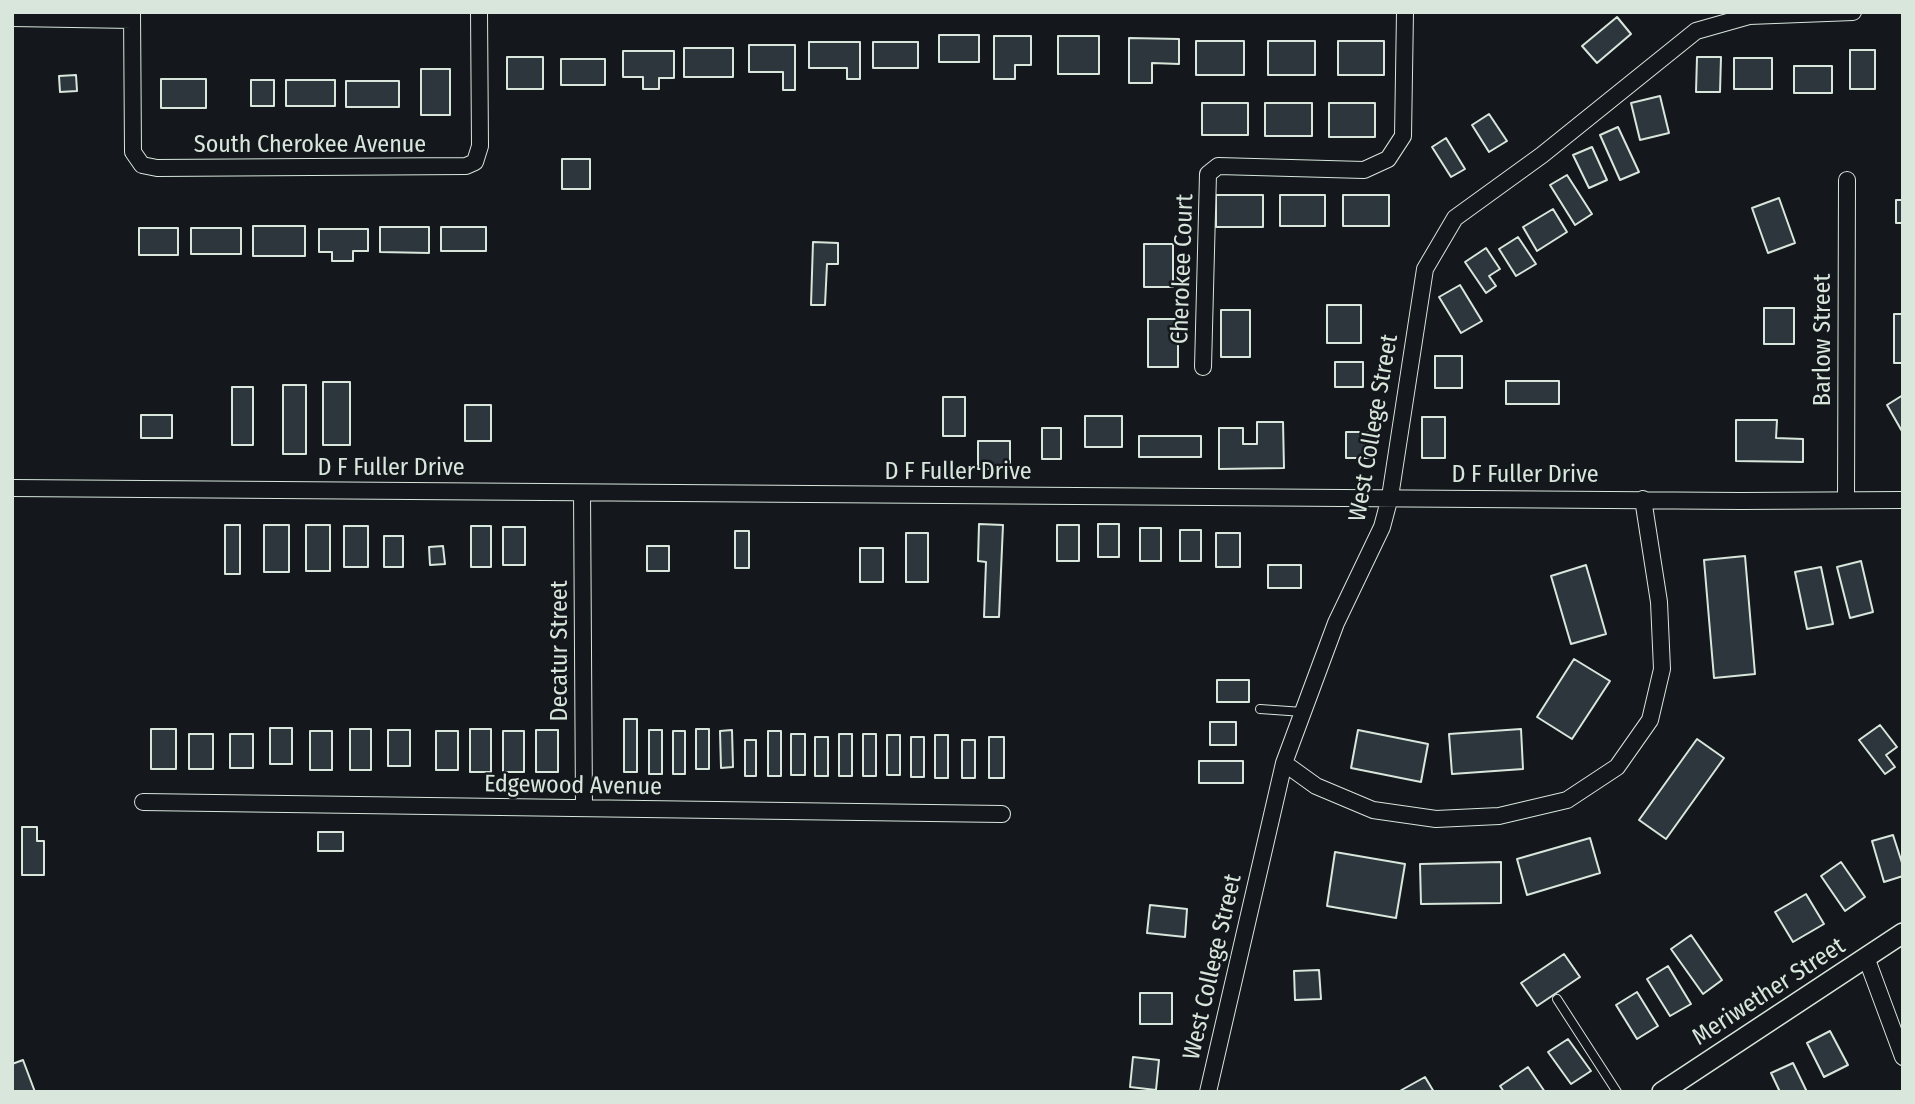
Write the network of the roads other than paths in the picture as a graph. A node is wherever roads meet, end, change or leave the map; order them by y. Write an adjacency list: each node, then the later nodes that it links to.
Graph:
1 (479, 12): 4 (street, South Cherokee Avenue)
2 (1405, 12): 7 (street, Cherokee Court)
3 (1853, 12): 10 (street, West College Street)
4 (132, 16): 5 (street)
5 (12, 18)
6 (1847, 180): 12 (street, Barlow Street)
7 (1203, 367)
8 (12, 488): 9 (street, D F Fuller Drive)
9 (582, 493): 10 (street, D F Fuller Drive); 18 (street, Decatur Street)
10 (1390, 497): 11 (street, D F Fuller Drive); 15 (street, West College Street)
11 (1643, 499): 12 (street, D F Fuller Drive); 16 (street)
12 (1846, 500): 13 (street, D F Fuller Drive)
13 (1903, 500)
14 (1260, 709): 15 (lane)
15 (1303, 712): 16 (street, West College Street)
16 (1283, 763): 24 (street, West College Street)
17 (144, 802): 18 (street, Edgewood Avenue)
18 (584, 808): 19 (street, Edgewood Avenue)
19 (1002, 814)
20 (1903, 933): 21 (street, Meriwether Street)
21 (1866, 957): 23 (street); 26 (street, Meriwether Street)
22 (1557, 999): 25 (lane)
23 (1903, 1057)
24 (1208, 1092)
25 (1617, 1092)
26 (1662, 1092)

